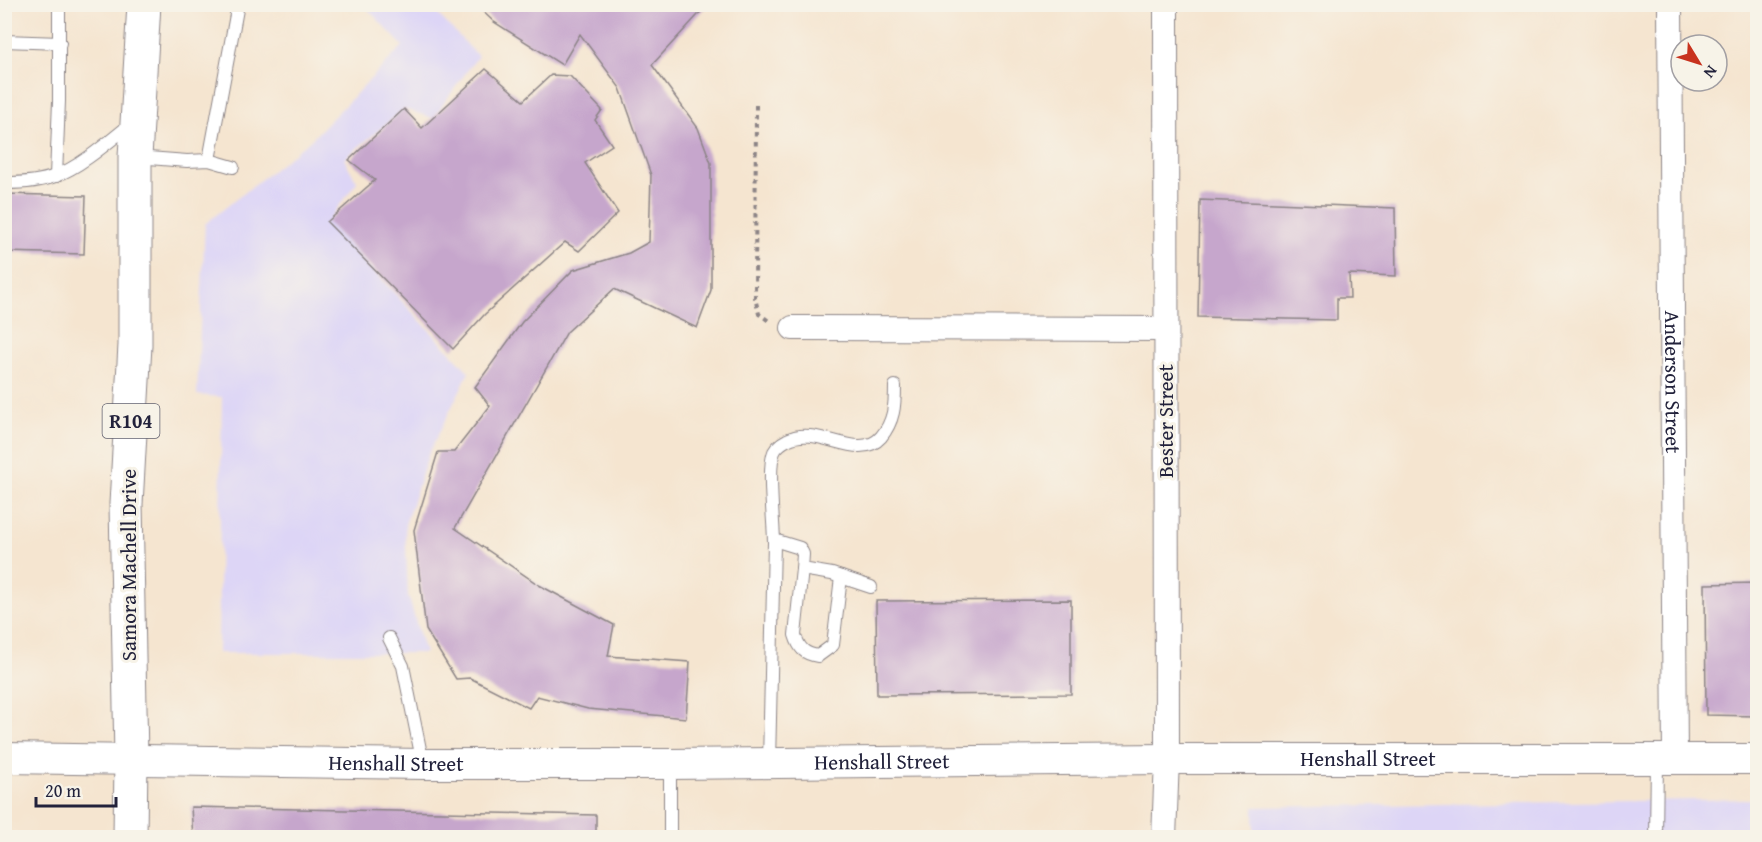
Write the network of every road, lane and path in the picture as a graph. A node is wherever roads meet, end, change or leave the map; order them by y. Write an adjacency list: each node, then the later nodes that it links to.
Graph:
1 (59, 4): 7 (lane)
2 (144, 4): 9 (main road, Samora Machell Drive / R104)
3 (237, 4): 11 (lane)
4 (1166, 4): 16 (street, Bester Street)
5 (1670, 4): 27 (street, Anderson Street)
6 (4, 41): 7 (lane)
7 (60, 43): 13 (lane)
8 (756, 105): 15 (path)
9 (137, 119): 10 (main road, Samora Machell Drive / R104); 13 (lane)
10 (135, 157): 11 (lane); 24 (main road, Samora Machell Drive / R104)
11 (209, 160): 12 (lane)
12 (233, 167)
13 (56, 176): 14 (lane)
14 (4, 183)
15 (793, 328): 16 (street)
16 (1166, 329): 25 (street, Bester Street)
17 (895, 386): 18 (lane)
18 (774, 540): 19 (lane); 28 (lane)
19 (802, 568): 20 (lane); 20 (lane)
20 (841, 577): 21 (lane)
21 (871, 587)
22 (389, 638): 29 (lane)
23 (4, 758): 24 (street, Henshall Street)
24 (131, 758): 29 (street, Henshall Street); 31 (main road, Samora Machell Drive / R104)
25 (1167, 759): 27 (street, Henshall Street); 28 (street, Henshall Street); 33 (street, Bester Street)
26 (1758, 759): 27 (street, Henshall Street)
27 (1666, 760): 34 (lane)
28 (769, 763): 30 (street, Henshall Street)
29 (423, 764): 30 (street, Henshall Street)
30 (670, 764): 32 (lane)
31 (130, 837)
32 (670, 837)
33 (1164, 837)
34 (1656, 837)

